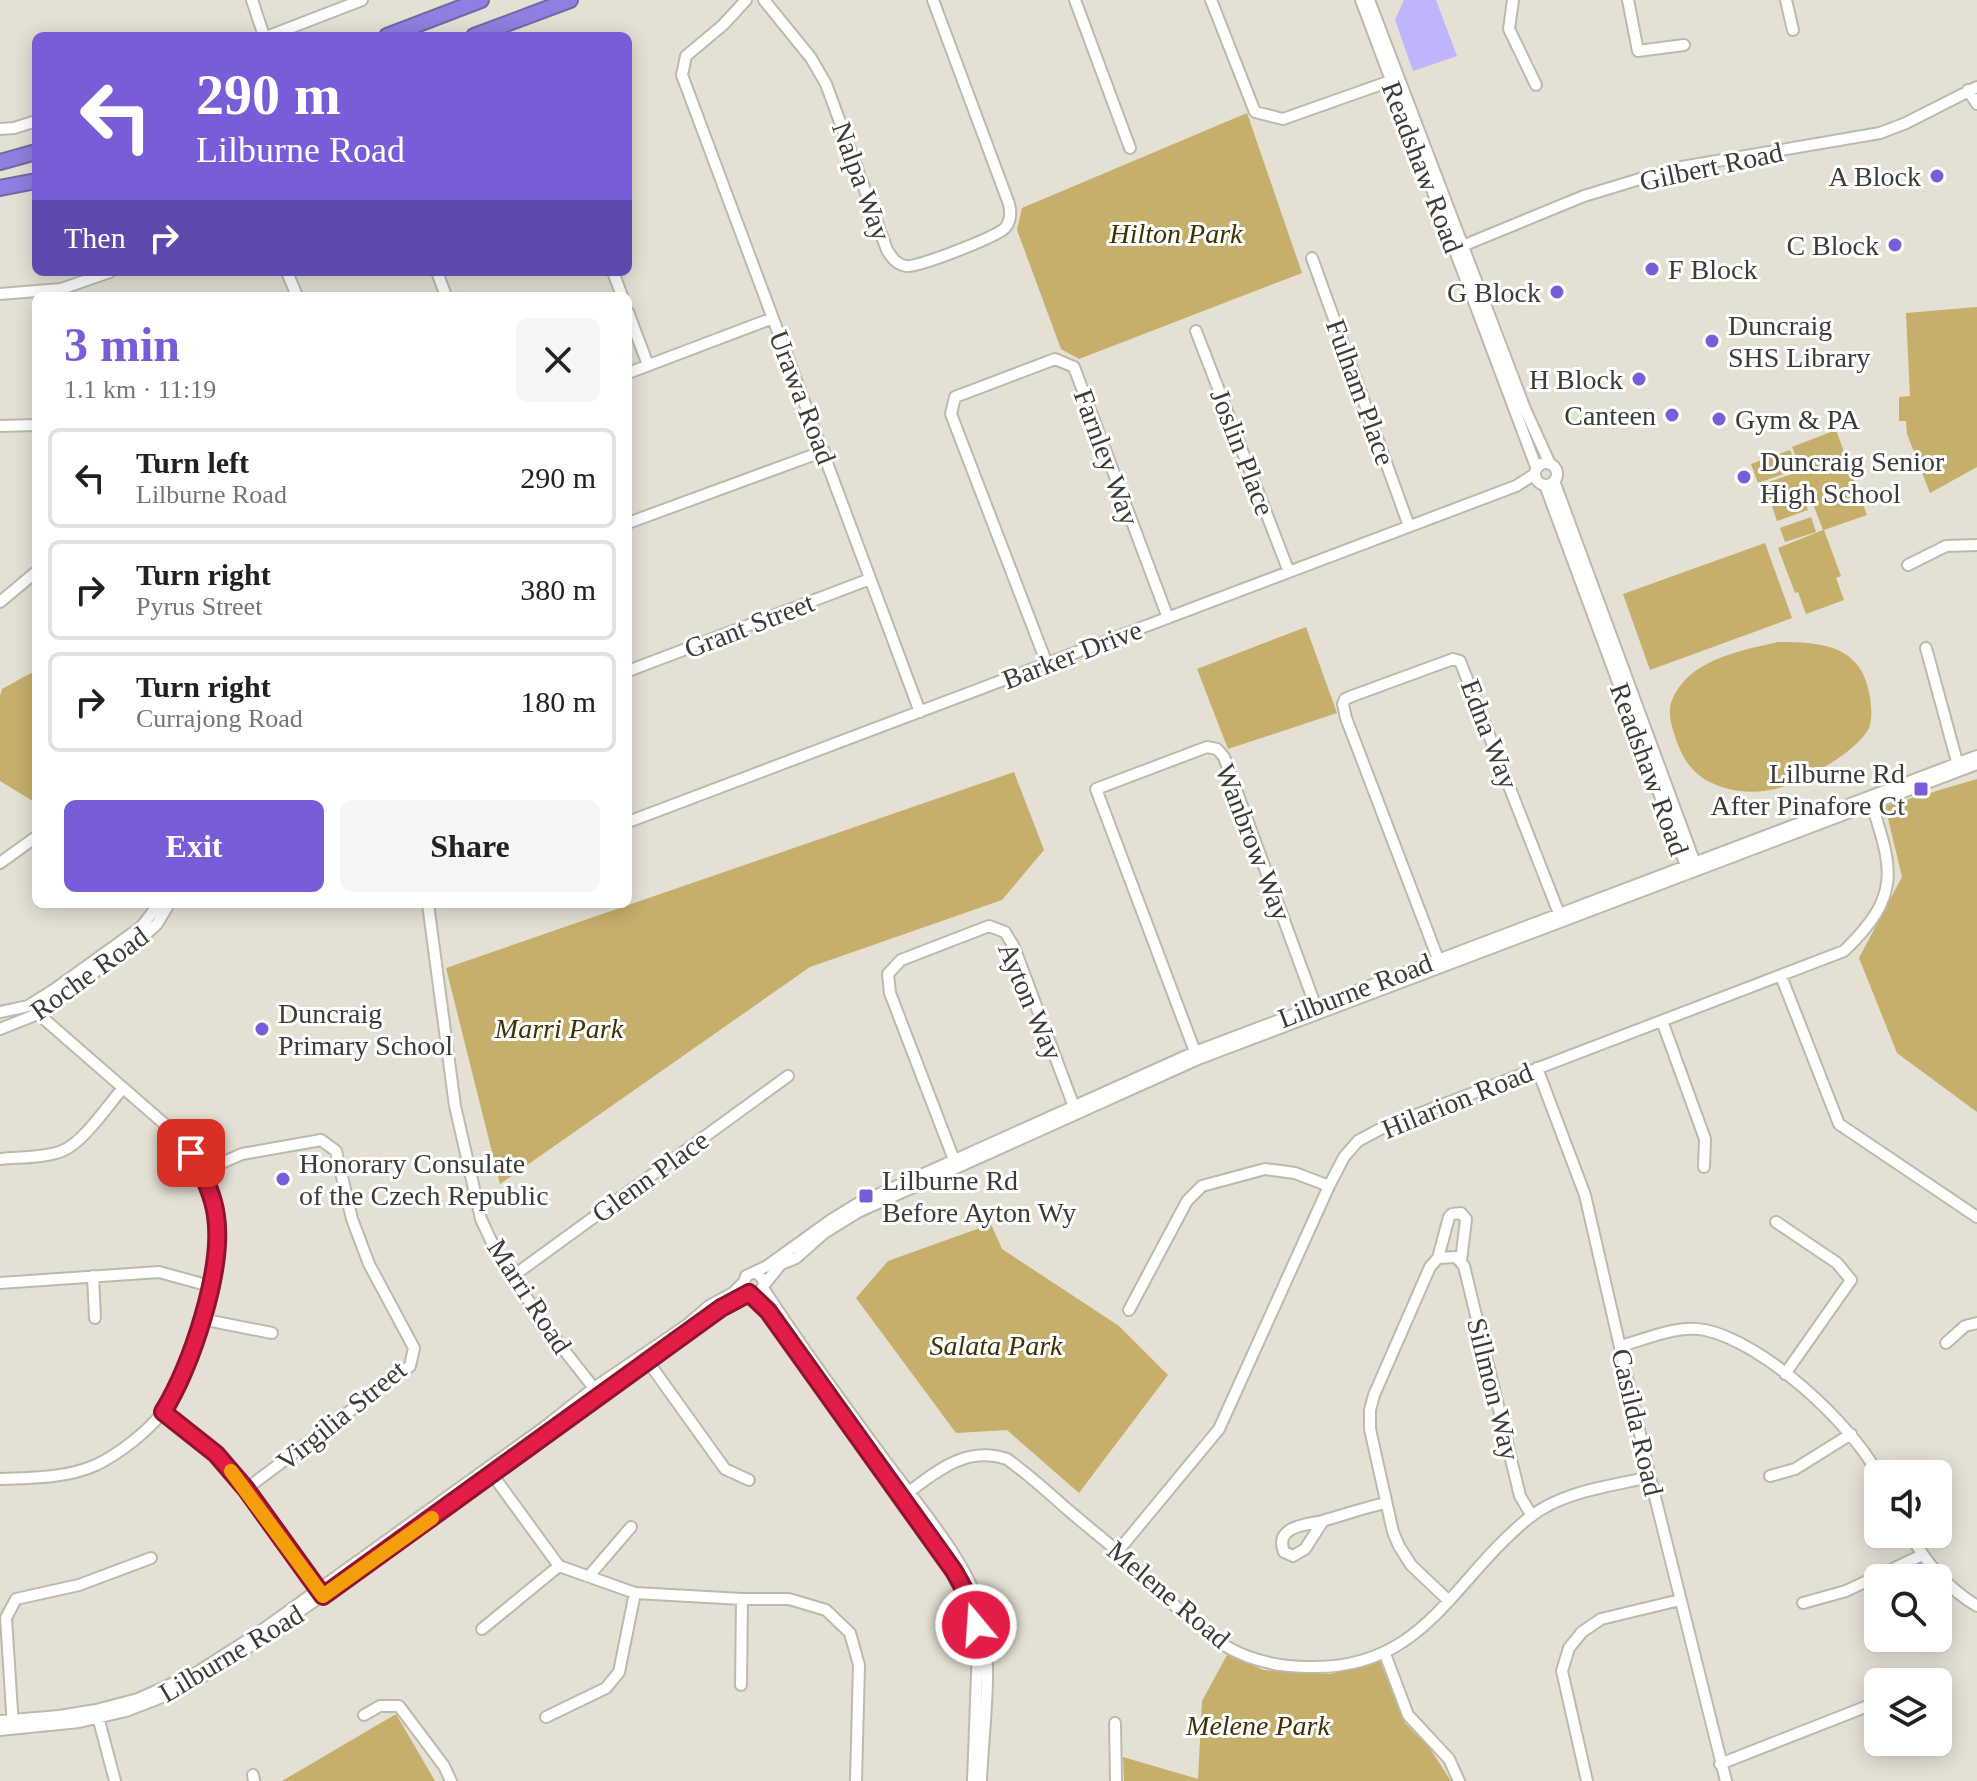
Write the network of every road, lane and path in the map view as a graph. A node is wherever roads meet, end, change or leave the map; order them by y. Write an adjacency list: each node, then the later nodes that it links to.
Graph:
1 (252, 0): 15 (street)
2 (362, 0): 16 (street)
3 (481, 0): 17 (highway)
4 (570, 0): 18 (highway)
5 (746, 0): 36 (street, Urawa Road)
6 (764, 0): 7 (street, Nalpa Way)
7 (933, 0)
8 (1075, 0): 27 (street)
9 (1211, 0): 21 (street)
10 (1513, 0): 22 (street)
11 (1628, 0): 19 (street)
12 (1786, 0): 14 (street)
13 (1366, 1): 21 (street, Readshaw Road)
14 (1793, 30)
15 (264, 32)
16 (277, 32)
17 (397, 32)
18 (485, 32)
19 (1684, 45)
20 (1977, 77): 23 (street, Gilbert Road)
21 (1394, 80): 32 (street, Readshaw Road)
22 (1536, 85)
23 (1972, 88): 24 (street); 32 (street, Gilbert Road)
24 (1977, 104)
25 (32, 122): 26 (street)
26 (0, 129)
27 (1130, 148)
28 (32, 153): 29 (highway)
29 (0, 162)
30 (32, 182): 31 (highway)
31 (0, 188)
32 (1460, 247): 44 (street, Readshaw Road)
33 (1312, 258): 46 (street, Fulham Place)
34 (98, 276): 35 (street)
35 (0, 294)
36 (773, 318): 39 (street); 43 (street, Urawa Road)
37 (632, 323): 39 (street)
38 (1196, 331): 49 (street, Joslin Place)
39 (648, 365): 40 (street)
40 (632, 371)
41 (32, 425): 42 (street)
42 (0, 426)
43 (824, 451): 45 (street); 51 (street, Urawa Road)
44 (1544, 476): 46 (street, Barker Drive); 65 (street, Readshaw Road)
45 (632, 522)
46 (1409, 526): 49 (street, Barker Drive)
47 (1977, 545): 48 (street)
48 (1908, 565)
49 (1289, 572): 53 (street, Barker Drive)
50 (32, 575): 52 (street)
51 (870, 579): 56 (street, Grant Street); 57 (street, Urawa Road)
52 (0, 602)
53 (1168, 618): 55 (street, Barker Drive); 55 (street, Farnley Way)
54 (1926, 648): 60 (street)
55 (1047, 664): 57 (street, Barker Drive)
56 (632, 669)
57 (920, 712): 62 (street, Barker Drive)
58 (1977, 756): 60 (street, Lilburne Road)
59 (1977, 764): 60 (street, Lilburne Road)
60 (1958, 767): 61 (street, Lilburne Road)
61 (1871, 801): 65 (street, Lilburne Road); 71 (street, Hilarion Road)
62 (632, 820)
63 (32, 840): 64 (street)
64 (0, 863)
65 (1692, 867): 69 (street, Lilburne Road)
66 (156, 908): 72 (street, Roche Road)
67 (167, 908): 75 (street, Roche Road)
68 (429, 908): 94 (street, Marri Road)
69 (1560, 916): 70 (street, Lilburne Road); 70 (street, Edna Way)
70 (1439, 962): 73 (street, Lilburne Road)
71 (1781, 976): 76 (street, Hilarion Road); 88 (street)
72 (33, 1003): 74 (street, Roche Road); 75 (street)
73 (1317, 1008): 78 (street, Lilburne Road); 78 (street, Wanbrow Way)
74 (0, 1012)
75 (40, 1013): 77 (street, Roche Road); 81 (street)
76 (1662, 1021): 79 (street, Hilarion Road); 85 (street)
77 (0, 1029)
78 (1196, 1056): 82 (street, Lilburne Road)
79 (1537, 1068): 87 (street, Hilarion Road); 105 (street, Casilda Road)
80 (788, 1076): 94 (street, Glenn Place)
81 (123, 1088): 83 (street); 86 (street)
82 (1075, 1110): 84 (street, Lilburne Road); 84 (street, Ayton Way)
83 (0, 1159)
84 (956, 1163): 92 (street, Lilburne Road); 97 (street, Lilburne Road)
85 (1704, 1167)
86 (203, 1171): 96 (street); 117 (street, Virgilia Street)
87 (1329, 1186): 99 (street); 124 (street, Hilarion Road)
88 (1977, 1217)
89 (1776, 1222): 107 (street)
90 (1438, 1258): 91 (street); 91 (street, Sillmon Way); 119 (street, Sillmon Way)
91 (1461, 1261): 120 (street, Sillmon Way)
92 (757, 1273): 97 (street); 98 (street)
93 (93, 1276): 95 (street); 96 (street); 100 (street)
94 (513, 1276): 108 (street, Marri Road)
95 (0, 1283)
96 (210, 1286): 101 (street)
97 (764, 1286): 98 (street); 118 (street)
98 (748, 1290): 106 (street, Lilburne Road); 118 (street)
99 (1129, 1310)
100 (95, 1318)
101 (201, 1319): 103 (street); 109 (street)
102 (1977, 1323): 104 (street)
103 (272, 1333)
104 (1946, 1343)
105 (1621, 1346): 107 (street); 114 (street, Casilda Road)
106 (645, 1358): 108 (street, Lilburne Road); 116 (street)
107 (1785, 1374): 110 (street)
108 (597, 1392): 112 (street, Lilburne Road)
109 (163, 1412): 115 (street); 117 (street)
110 (1851, 1434): 111 (street); 113 (street)
111 (1869, 1460)
112 (490, 1471): 127 (street); 129 (street, Lilburne Road)
113 (1770, 1476)
114 (1650, 1477): 120 (street, Melene Road); 132 (street, Casilda Road)
115 (0, 1479)
116 (749, 1480)
117 (246, 1489): 129 (street)
118 (905, 1494): 124 (street, Melene Road); 151 (street); 152 (street)
119 (1385, 1503): 121 (street); 133 (street, Sillmon Way)
120 (1532, 1516): 133 (street, Melene Road)
121 (1323, 1521)
122 (631, 1527): 128 (street)
123 (1918, 1548): 125 (street)
124 (1118, 1551): 137 (street, Melene Road)
125 (1922, 1555): 134 (street); 135 (street)
126 (151, 1558): 145 (street)
127 (559, 1566): 128 (street); 136 (street)
128 (589, 1576): 130 (street)
129 (321, 1593): 140 (street, Lilburne Road)
130 (635, 1593): 131 (street); 142 (street)
131 (742, 1599): 138 (street); 150 (street)
132 (1680, 1600): 147 (street, Casilda Road); 155 (street)
133 (1449, 1601): 137 (street, Melene Road)
134 (1803, 1603)
135 (1977, 1606)
136 (482, 1629)
137 (1385, 1654): 154 (street)
138 (741, 1685)
139 (1864, 1707): 147 (street)
140 (97, 1714): 145 (street, Lilburne Road); 148 (street)
141 (364, 1715): 149 (street)
142 (546, 1717)
143 (0, 1721): 145 (street, Lilburne Road)
144 (1115, 1723): 153 (street)
145 (13, 1724): 146 (street, Lilburne Road)
146 (0, 1730)
147 (1720, 1764): 156 (street, Casilda Road)
148 (115, 1781)
149 (451, 1781)
150 (856, 1781)
151 (973, 1781)
152 (981, 1781)
153 (1116, 1781)
154 (1459, 1781)
155 (1587, 1781)
156 (1726, 1781)

